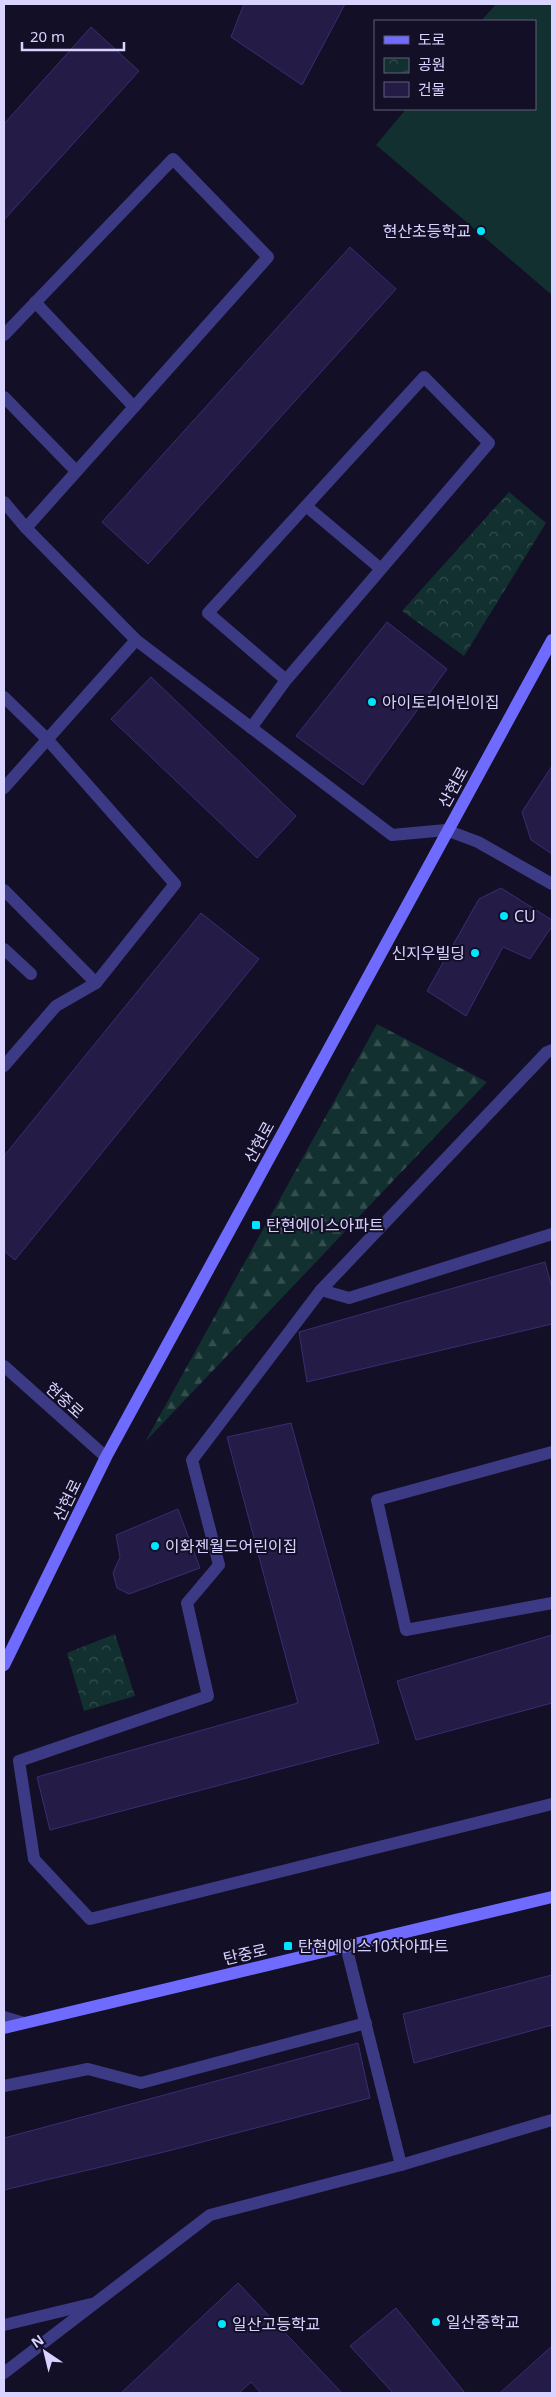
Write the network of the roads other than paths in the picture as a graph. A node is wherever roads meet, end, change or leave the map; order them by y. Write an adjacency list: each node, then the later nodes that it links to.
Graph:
1 (35, 302): 2 (street); 4 (street); 4 (street)
2 (4, 335)
3 (4, 397): 5 (street)
4 (134, 407): 5 (street)
5 (76, 472): 8 (street)
6 (4, 502): 8 (street)
7 (306, 506): 9 (street); 9 (street); 12 (street)
8 (26, 528): 10 (street)
9 (382, 569): 12 (street)
10 (136, 640): 14 (street); 15 (street)
11 (552, 640): 17 (main road, 산현로)
12 (286, 680): 14 (street)
13 (4, 697): 15 (street)
14 (252, 728): 17 (street)
15 (48, 739): 16 (street); 22 (street)
16 (4, 788)
17 (446, 830): 18 (street); 29 (main road, 산현로)
18 (552, 884)
19 (4, 890): 22 (street)
20 (4, 949): 21 (street)
21 (32, 974)
22 (96, 982): 24 (street)
23 (552, 1050): 26 (street)
24 (4, 1066)
25 (552, 1234): 26 (street)
26 (321, 1290): 32 (street)
27 (4, 1366): 29 (street, 현중로)
28 (552, 1452): 30 (street)
29 (106, 1456): 31 (main road, 산현로)
30 (552, 1603)
31 (4, 1665)
32 (552, 1804)
33 (552, 1897): 34 (main road, 탄중로)
34 (346, 1946): 36 (main road, 탄중로); 37 (street)
35 (4, 2017): 36 (street)
36 (24, 2023): 38 (main road, 탄중로)
37 (366, 2023): 39 (street); 41 (street)
38 (4, 2028)
39 (4, 2086)
40 (552, 2120): 41 (street)
41 (401, 2165): 42 (street)
42 (96, 2303): 43 (street); 44 (street)
43 (4, 2325)
44 (4, 2373)

